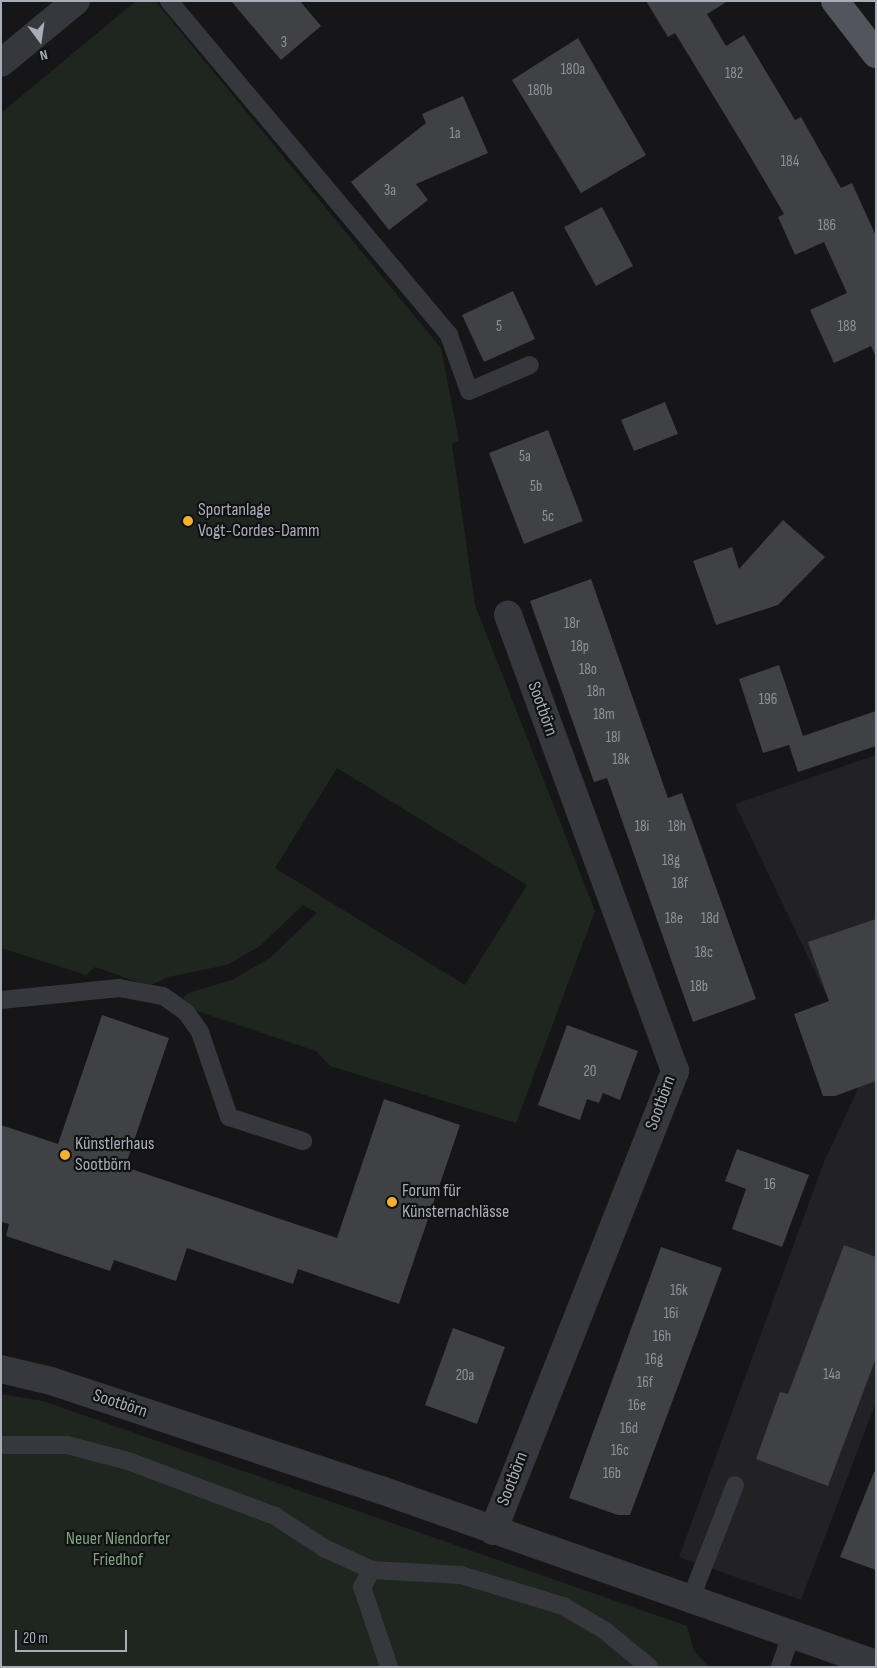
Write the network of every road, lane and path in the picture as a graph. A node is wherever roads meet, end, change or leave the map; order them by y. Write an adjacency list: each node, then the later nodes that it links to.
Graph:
1 (76, 1): 5 (street)
2 (169, 1): 6 (lane)
3 (835, 1): 4 (main road)
4 (876, 54)
5 (1, 63)
6 (530, 365)
7 (508, 614): 13 (street, Sootbörn)
8 (1, 1000): 9 (lane)
9 (303, 1141)
10 (1, 1369): 13 (street, Sootbörn)
11 (1, 1445): 14 (lane)
12 (735, 1485): 15 (lane)
13 (493, 1531): 15 (street, Sootbörn)
14 (372, 1570): 18 (lane); 19 (lane)
15 (691, 1598): 16 (street, Sootbörn)
16 (791, 1635): 17 (street, Sootbörn); 20 (lane)
17 (876, 1664)
18 (390, 1667)
19 (649, 1667)
20 (780, 1667)

